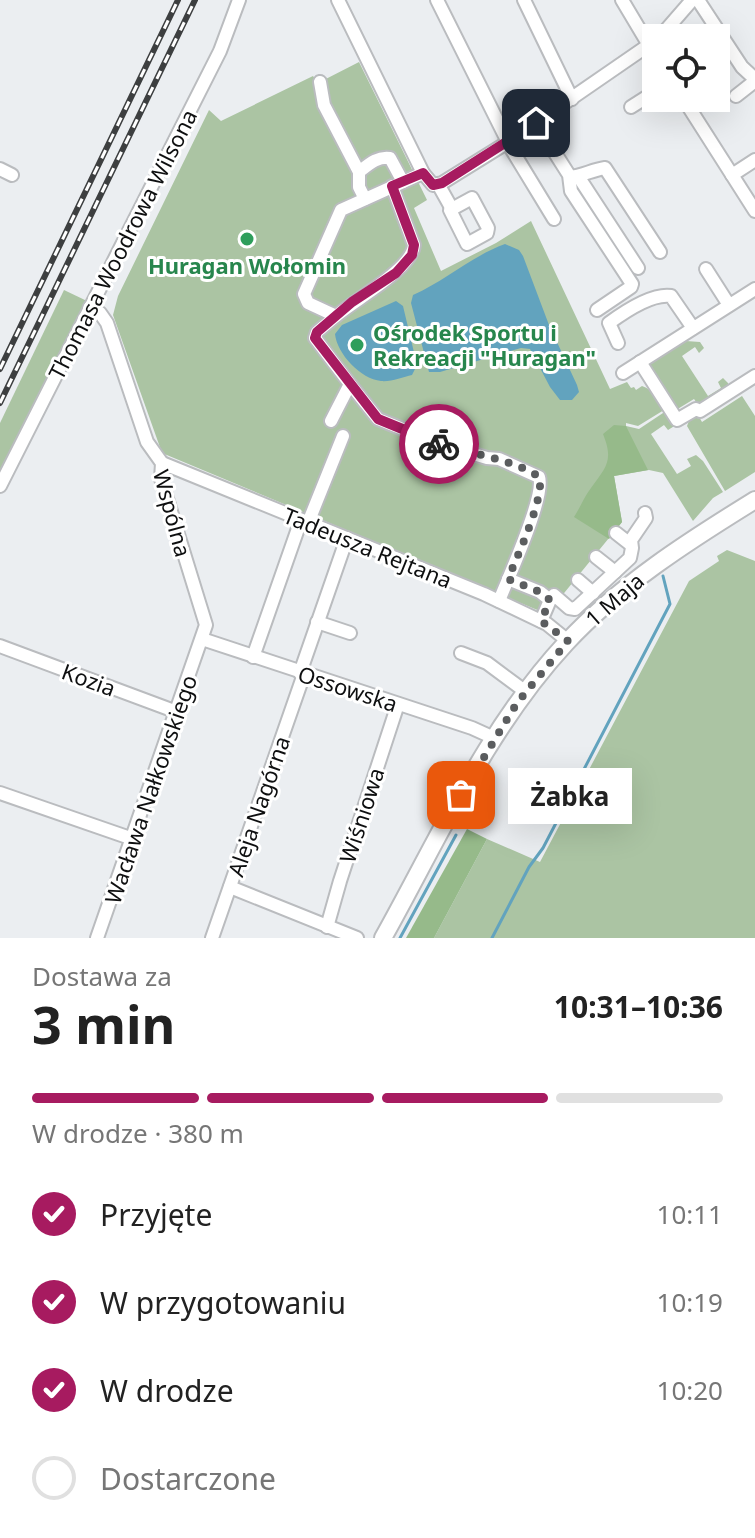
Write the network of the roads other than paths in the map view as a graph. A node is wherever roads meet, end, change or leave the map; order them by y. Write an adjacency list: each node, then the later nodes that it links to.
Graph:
1 (239, 0): 35 (street, Thomasa Woodrowa Wilsona)
2 (338, 0): 21 (street)
3 (437, 0): 18 (street)
4 (524, 0): 13 (street)
5 (622, 0): 8 (street)
6 (695, 0): 7 (street); 10 (street)
7 (674, 24)
8 (642, 27)
9 (642, 53): 13 (street)
10 (755, 80): 12 (street)
11 (320, 82): 20 (street)
12 (736, 96)
13 (572, 99): 17 (street)
14 (642, 100): 15 (street)
15 (631, 107)
16 (692, 112): 22 (street)
17 (536, 123): 18 (street); 23 (street)
18 (508, 142): 25 (street); 29 (street)
19 (755, 160): 22 (street)
20 (359, 172): 24 (street); 26 (street)
21 (423, 173): 24 (street); 25 (street)
22 (732, 175): 28 (street)
23 (574, 177): 30 (street); 31 (street); 36 (street)
24 (398, 184): 26 (street); 37 (street)
25 (436, 184): 27 (street)
26 (365, 199): 37 (street)
27 (452, 209)
28 (755, 211)
29 (554, 219)
30 (660, 252)
31 (638, 268)
32 (706, 269): 34 (street)
33 (755, 289): 34 (street)
34 (729, 305): 38 (street)
35 (90, 307): 46 (street, Wspólna); 47 (street, Thomasa Woodrowa Wilsona)
36 (597, 310)
37 (336, 316): 43 (street)
38 (693, 328): 39 (street); 40 (street)
39 (618, 343)
40 (640, 362): 41 (street); 42 (street)
41 (623, 373)
42 (755, 376)
43 (350, 384): 44 (street); 56 (street)
44 (331, 421)
45 (343, 436): 50 (street)
46 (162, 463): 50 (street, Tadeusza Rejtana); 65 (street, Wspólna)
47 (0, 486)
48 (755, 500): 66 (main road, 1 Maja)
49 (645, 513): 53 (street)
50 (304, 521): 52 (street, Tadeusza Rejtana); 69 (street)
51 (616, 533): 53 (street)
52 (347, 538): 61 (street, Tadeusza Rejtana); 63 (street, Aleja Nagórna)
53 (630, 544): 55 (street)
54 (596, 557): 55 (street)
55 (615, 572): 59 (street)
56 (508, 579): 60 (street); 61 (street)
57 (578, 580): 59 (street)
58 (564, 583): 60 (street)
59 (593, 593): 60 (street)
60 (552, 598): 62 (street)
61 (499, 601): 62 (street, Tadeusza Rejtana)
62 (541, 621): 66 (street, Tadeusza Rejtana)
63 (317, 622): 64 (street); 70 (street, Aleja Nagórna)
64 (350, 633)
65 (202, 639): 69 (street, Ossowska); 73 (street, Wacława Nałkowskiego)
66 (568, 641): 71 (main road, 1 Maja)
67 (0, 646): 73 (street, Kozia)
68 (461, 653): 71 (street)
69 (253, 657): 70 (street, Ossowska)
70 (302, 673): 72 (street, Ossowska); 77 (street, Aleja Nagórna)
71 (526, 692): 74 (main road, 1 Maja)
72 (398, 704): 74 (street, Ossowska); 78 (street, Wiśniowa)
73 (177, 712): 76 (street, Wacława Nałkowskiego)
74 (494, 738): 82 (main road, 1 Maja)
75 (0, 793): 76 (street)
76 (133, 839): 79 (street, Wacława Nałkowskiego)
77 (230, 887): 78 (street); 80 (street, Aleja Nagórna)
78 (327, 927): 81 (street)
79 (97, 938)
80 (212, 938)
81 (357, 938)
82 (383, 938)

